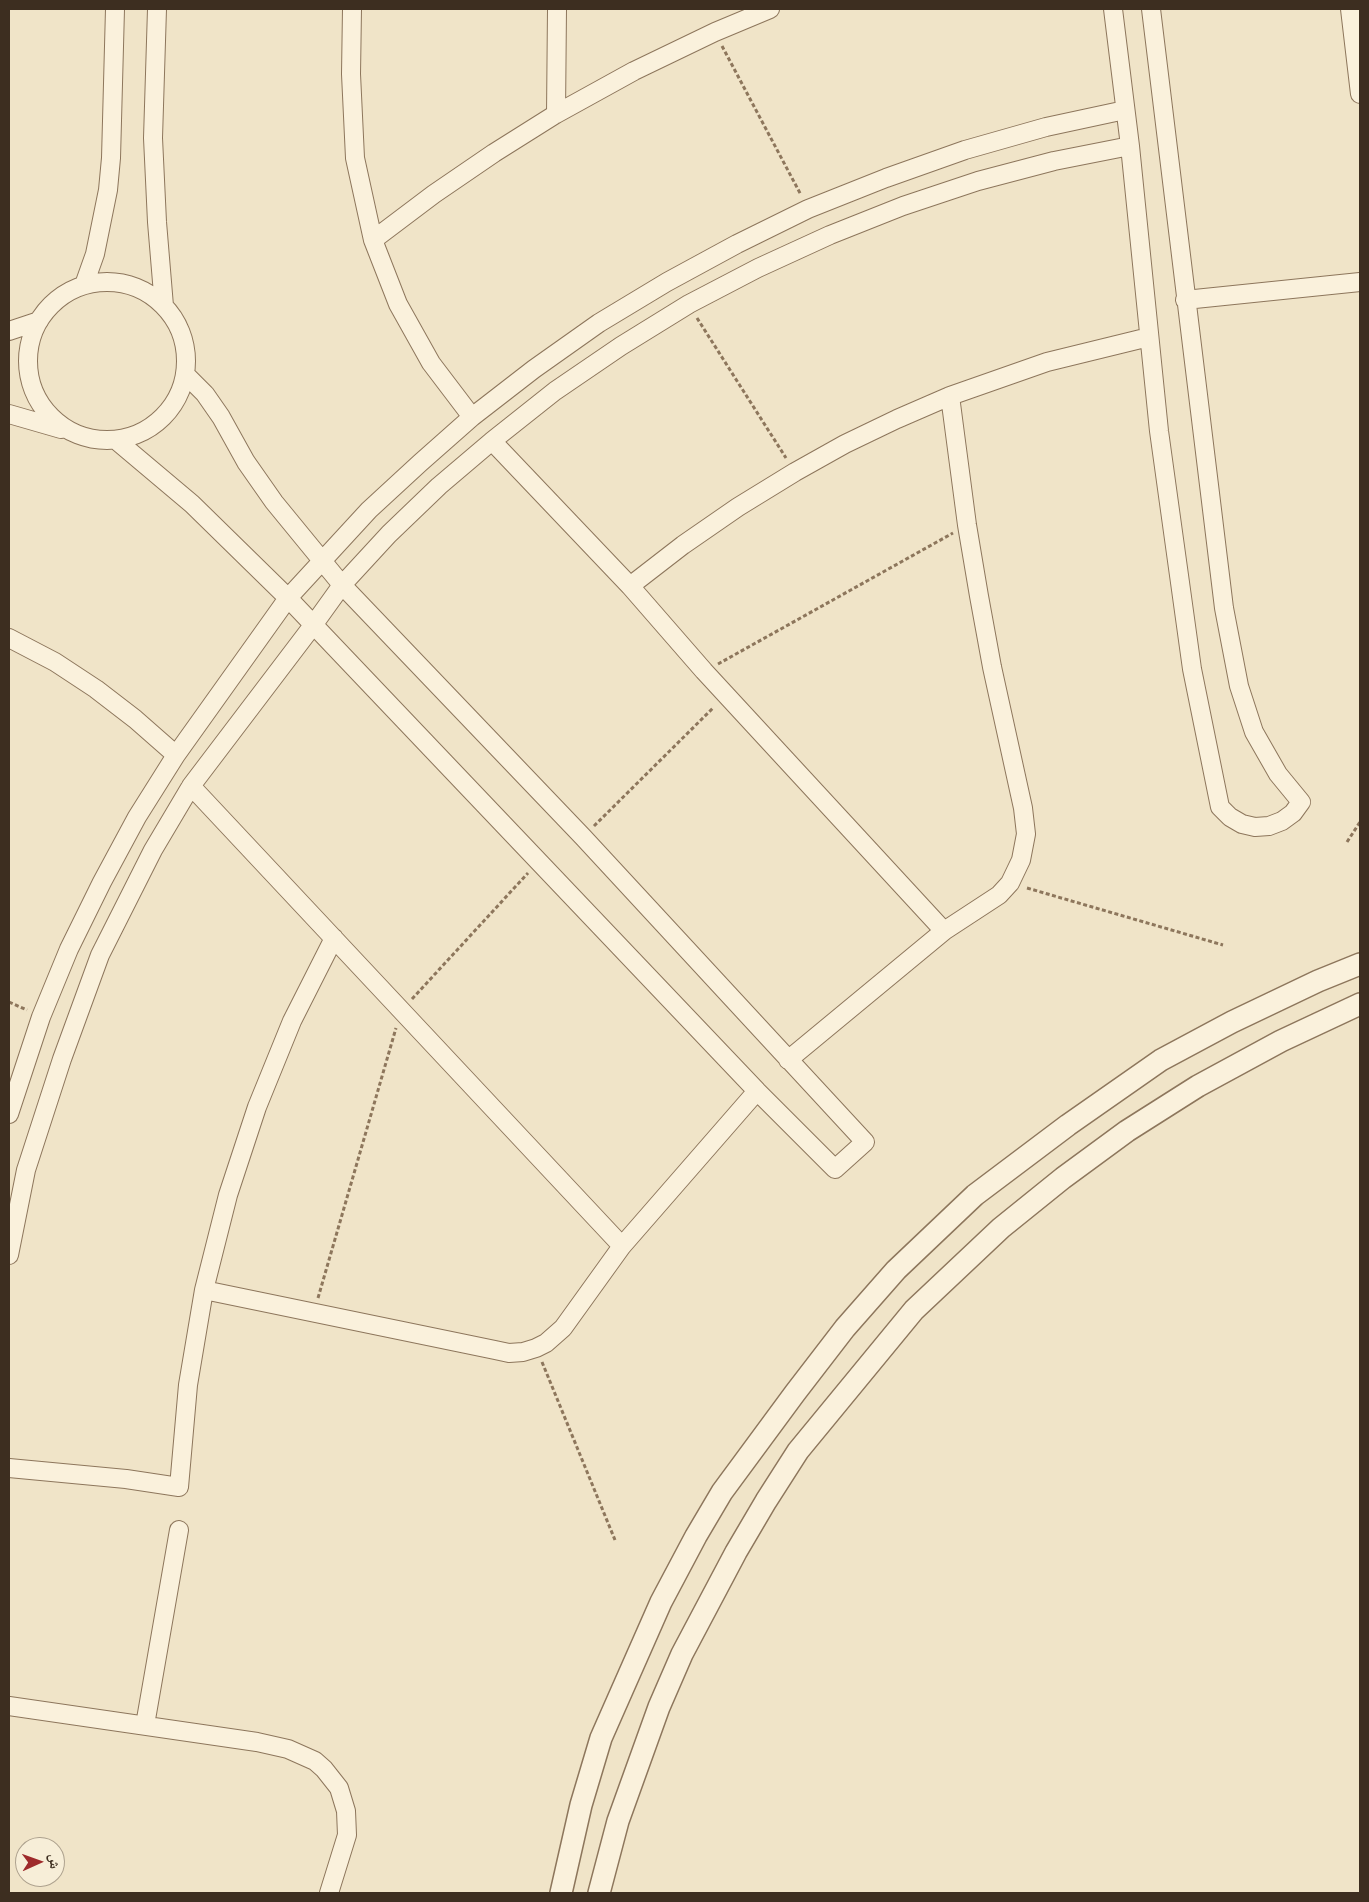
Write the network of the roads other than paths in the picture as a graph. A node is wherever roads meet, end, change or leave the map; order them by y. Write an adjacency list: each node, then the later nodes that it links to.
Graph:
1 (116, 9): 15 (street)
2 (157, 9): 17 (street)
3 (352, 9): 13 (street)
4 (558, 9): 11 (street)
5 (770, 9): 11 (street)
6 (1113, 9): 10 (street)
7 (1151, 9): 16 (street)
8 (1350, 9): 9 (street)
9 (1360, 85)
10 (1125, 110): 12 (street); 24 (street)
11 (556, 114): 13 (street)
12 (1130, 146): 20 (street); 27 (street)
13 (374, 240): 24 (street)
14 (1360, 282): 16 (street)
15 (84, 285): 17 (street); 18 (street)
16 (1185, 300): 20 (street)
17 (164, 306): 21 (street)
18 (39, 321): 19 (street); 25 (street)
19 (9, 331)
20 (1149, 337): 22 (street)
21 (185, 374): 26 (street); 28 (street)
22 (950, 396): 30 (street); 36 (street)
23 (9, 414): 25 (street)
24 (472, 417): 28 (street)
25 (74, 433): 26 (street)
26 (116, 440): 31 (street)
27 (492, 440): 29 (street); 30 (street)
28 (322, 560): 29 (street); 31 (street)
29 (342, 585): 32 (street); 40 (street)
30 (630, 586): 36 (street)
31 (288, 598): 32 (street); 34 (street)
32 (314, 624): 35 (street); 41 (street)
33 (10, 641): 34 (street)
34 (176, 755): 42 (street)
35 (191, 786): 37 (street); 44 (street)
36 (944, 932): 40 (street)
37 (334, 938): 43 (street); 45 (street)
38 (1360, 964): 51 (street)
39 (1360, 1004): 52 (street)
40 (788, 1060): 41 (street)
41 (757, 1091): 43 (street)
42 (9, 1114)
43 (622, 1246): 45 (street)
44 (9, 1254)
45 (204, 1290): 46 (street)
46 (9, 1468)
47 (179, 1530): 49 (street)
48 (9, 1706): 49 (street)
49 (145, 1725): 50 (street)
50 (329, 1893)
51 (561, 1893)
52 (599, 1893)

